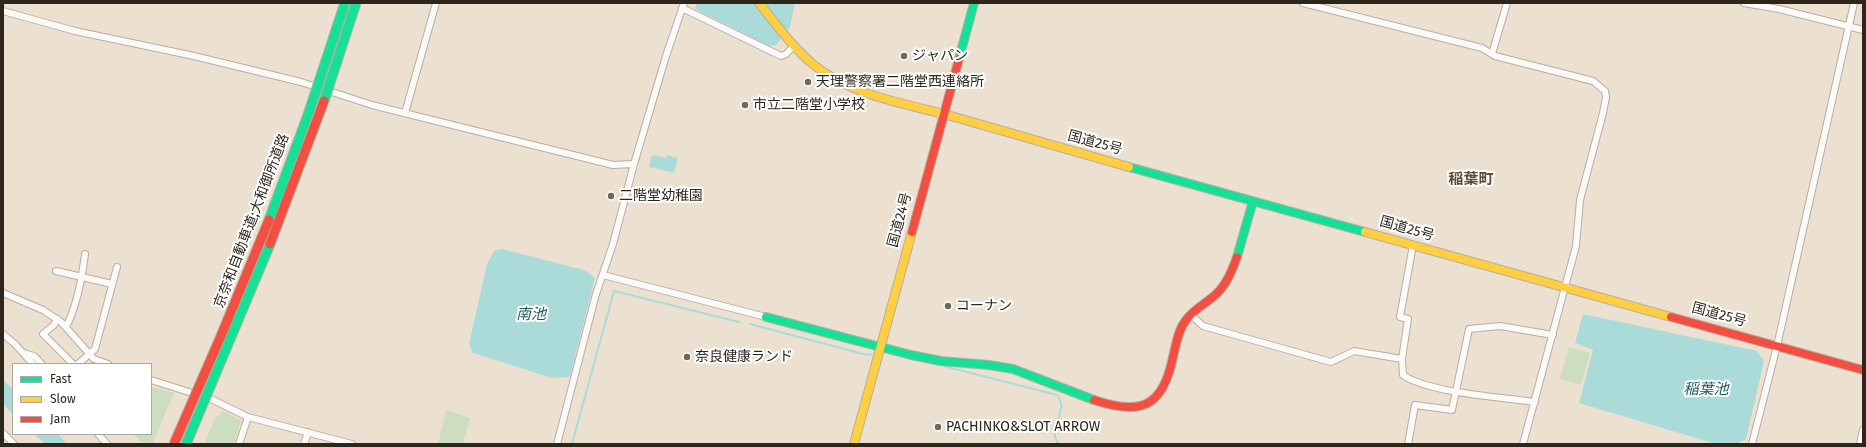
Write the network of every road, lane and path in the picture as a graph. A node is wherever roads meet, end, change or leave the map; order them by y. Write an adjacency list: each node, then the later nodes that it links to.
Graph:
1 (345, 3): 56 (main road, 京奈和自動車道;大和御所道路, bridge)
2 (356, 3): 57 (main road, 京奈和自動車道;大和御所道路, bridge)
3 (436, 3): 16 (street)
4 (759, 3): 14 (main road, 国道25号)
5 (974, 3): 17 (main road, 国道24号)
6 (1303, 3): 15 (street)
7 (1507, 3): 15 (street)
8 (1744, 3): 12 (street)
9 (1854, 3): 12 (street)
10 (683, 5): 14 (street); 18 (street)
11 (3, 11): 16 (street)
12 (1850, 26): 13 (street); 36 (street)
13 (1863, 30)
14 (791, 42): 17 (main road, 国道25号)
15 (1492, 54): 27 (street)
16 (405, 113): 18 (street)
17 (944, 114): 19 (main road, 国道25号); 35 (main road, 国道24号)
18 (634, 164): 24 (street)
19 (1252, 200): 20 (main road, 国道25号); 29 (main road)
20 (1413, 245): 27 (main road, 国道25号); 39 (street)
21 (85, 254): 25 (street)
22 (117, 267): 26 (street)
23 (56, 271): 25 (street)
24 (603, 276): 30 (street); 61 (street)
25 (81, 277): 26 (street); 32 (street)
26 (112, 284): 38 (street)
27 (1564, 287): 34 (street); 36 (main road, 国道25号)
28 (3, 293): 31 (street)
29 (1191, 315): 35 (main road); 39 (street)
30 (766, 317): 35 (main road)
31 (57, 319): 32 (street); 42 (street)
32 (66, 327): 38 (street)
33 (3, 334): 37 (street)
34 (1553, 335): 47 (street); 48 (street)
35 (880, 346): 62 (main road, 国道24号)
36 (1777, 346): 45 (main road, 国道25号); 65 (street)
37 (23, 353): 40 (street); 41 (street)
38 (89, 354): 43 (street); 44 (street)
39 (1402, 359): 47 (street)
40 (32, 363)
41 (41, 363)
42 (72, 363)
43 (79, 363)
44 (105, 363)
45 (1863, 370)
46 (152, 380): 49 (street)
47 (1455, 391): 48 (street); 63 (street)
48 (1535, 402): 64 (street)
49 (248, 417): 51 (street); 58 (street)
50 (1863, 430): 66 (street)
51 (308, 432): 59 (street); 60 (street)
52 (3, 433): 54 (street)
53 (99, 435): 55 (street)
54 (14, 444)
55 (107, 444)
56 (174, 444)
57 (186, 444)
58 (239, 444)
59 (304, 444)
60 (352, 444)
61 (557, 444)
62 (854, 444)
63 (1408, 444)
64 (1523, 444)
65 (1752, 444)
66 (1860, 444)

